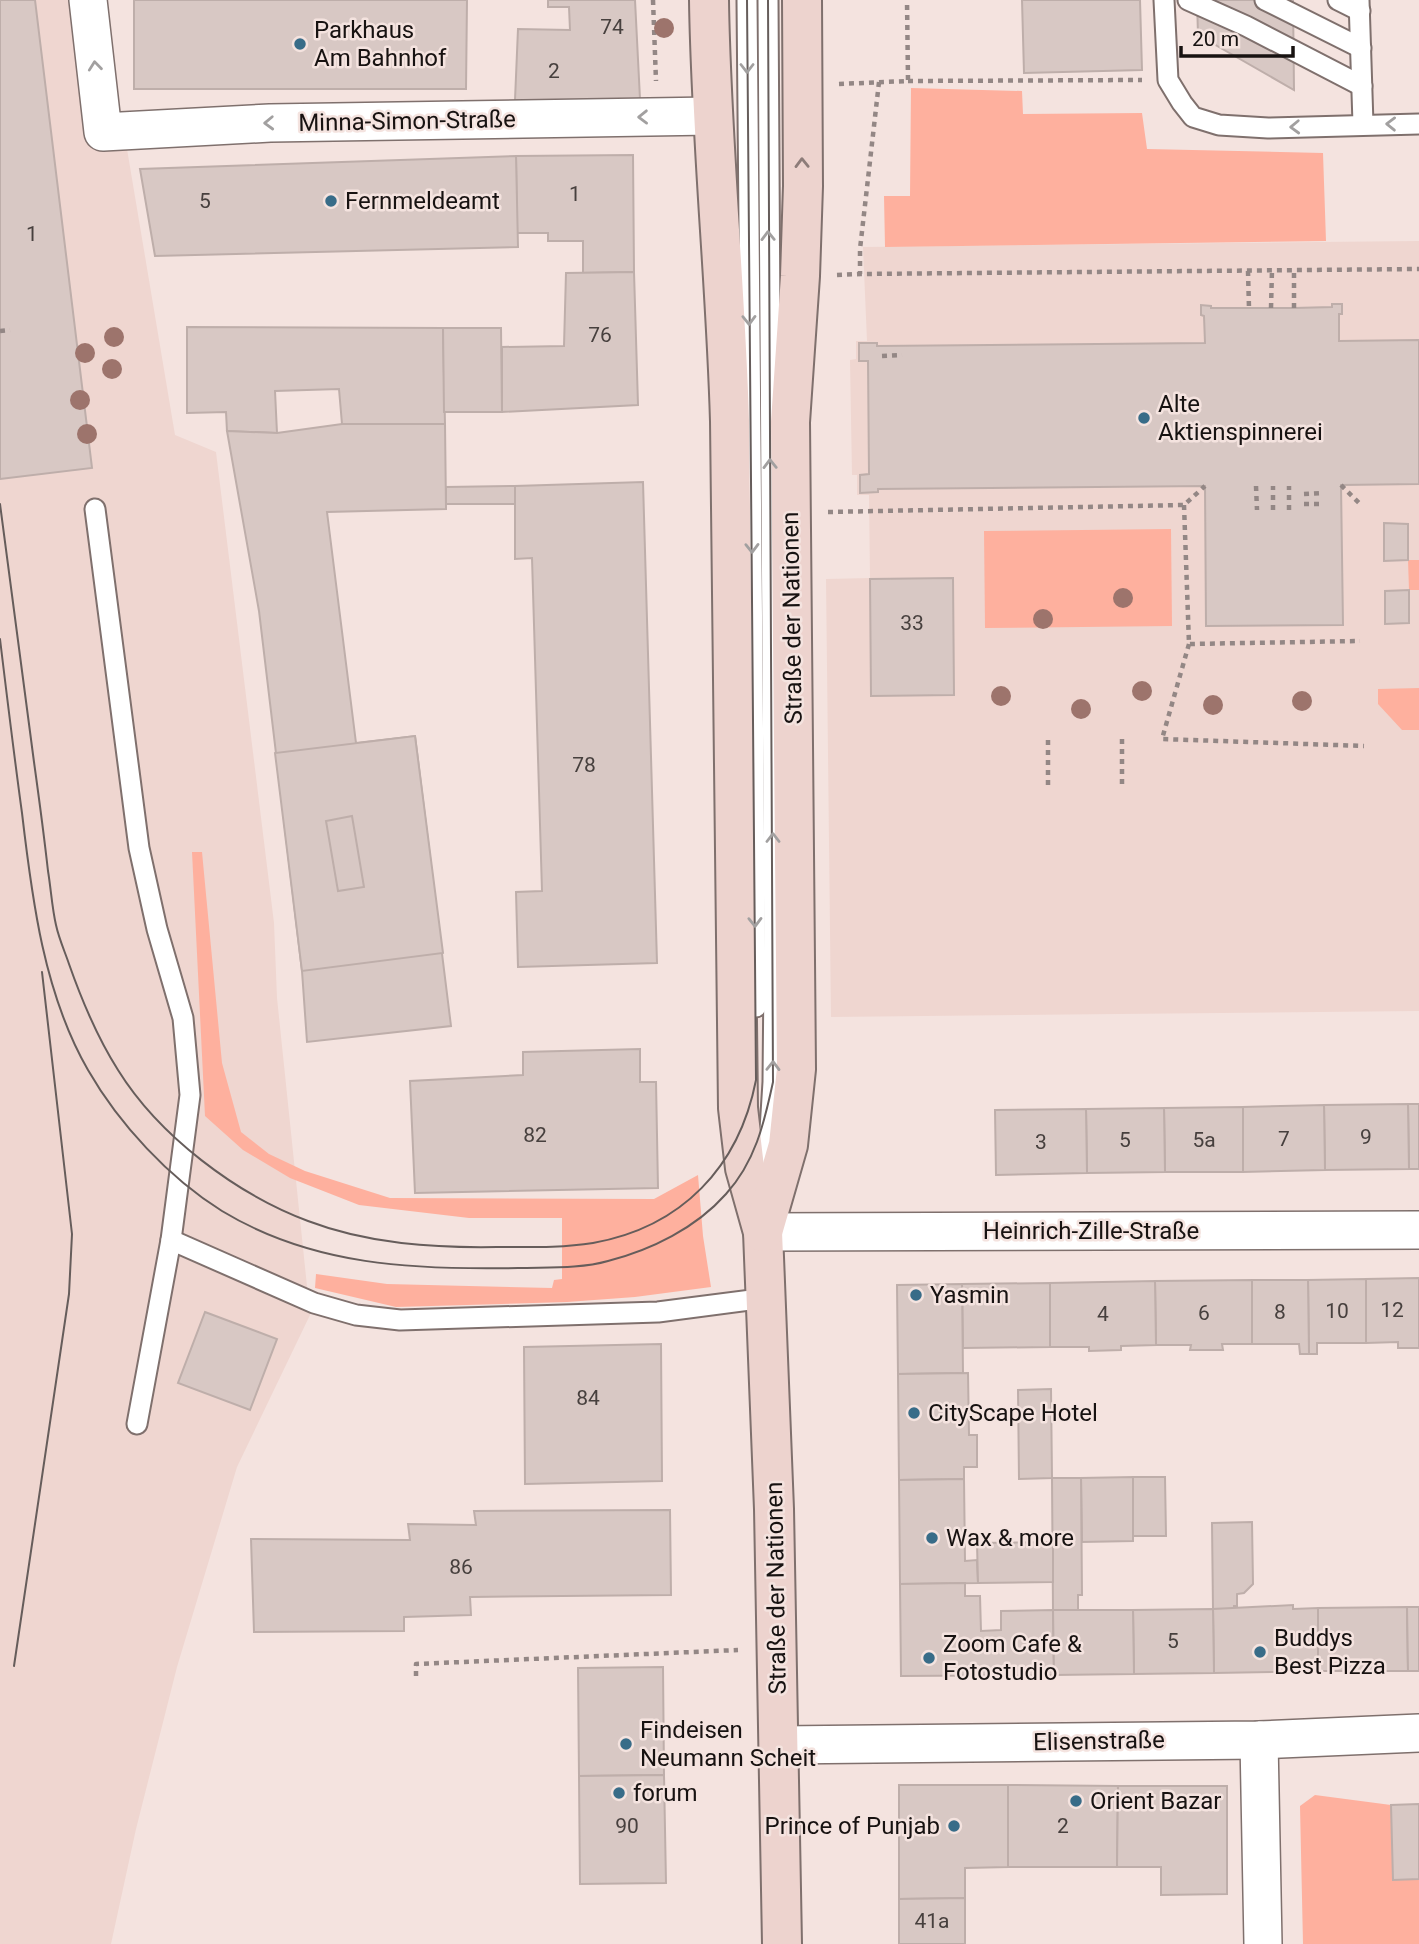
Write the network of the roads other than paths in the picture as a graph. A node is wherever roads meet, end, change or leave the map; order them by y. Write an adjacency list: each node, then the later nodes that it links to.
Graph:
1 (88, 0): 13 (street, Minna-Simon-Straße, one-way to 1)
2 (709, 0): 13 (main road, Straße der Nationen)
3 (747, 0): 18 (lane, one-way to 18)
4 (768, 0): 18 (lane, one-way to 4)
5 (802, 0): 18 (main road, Straße der Nationen, one-way to 5)
6 (1164, 0): 14 (lane, one-way to 6)
7 (1188, 0): 12 (lane)
8 (1265, 0): 11 (lane)
9 (1338, 0): 10 (lane)
10 (1359, 5): 11 (lane)
11 (1361, 48): 12 (lane)
12 (1362, 86): 14 (lane)
13 (711, 102): 18 (main road, Straße der Nationen)
14 (1363, 124): 15 (lane, one-way to 14)
15 (1419, 124)
16 (95, 509): 19 (lane)
17 (1419, 1230): 18 (street, Heinrich-Zille-Straße)
18 (764, 1232): 20 (main road, Straße der Nationen)
19 (171, 1240): 20 (lane); 21 (lane)
20 (766, 1298): 24 (main road, Straße der Nationen)
21 (137, 1424)
22 (1419, 1733): 23 (street, Elisenstraße)
23 (1259, 1740): 24 (street, Elisenstraße); 26 (street)
24 (779, 1745): 25 (main road, Straße der Nationen)
25 (782, 1944)
26 (1263, 1944)

